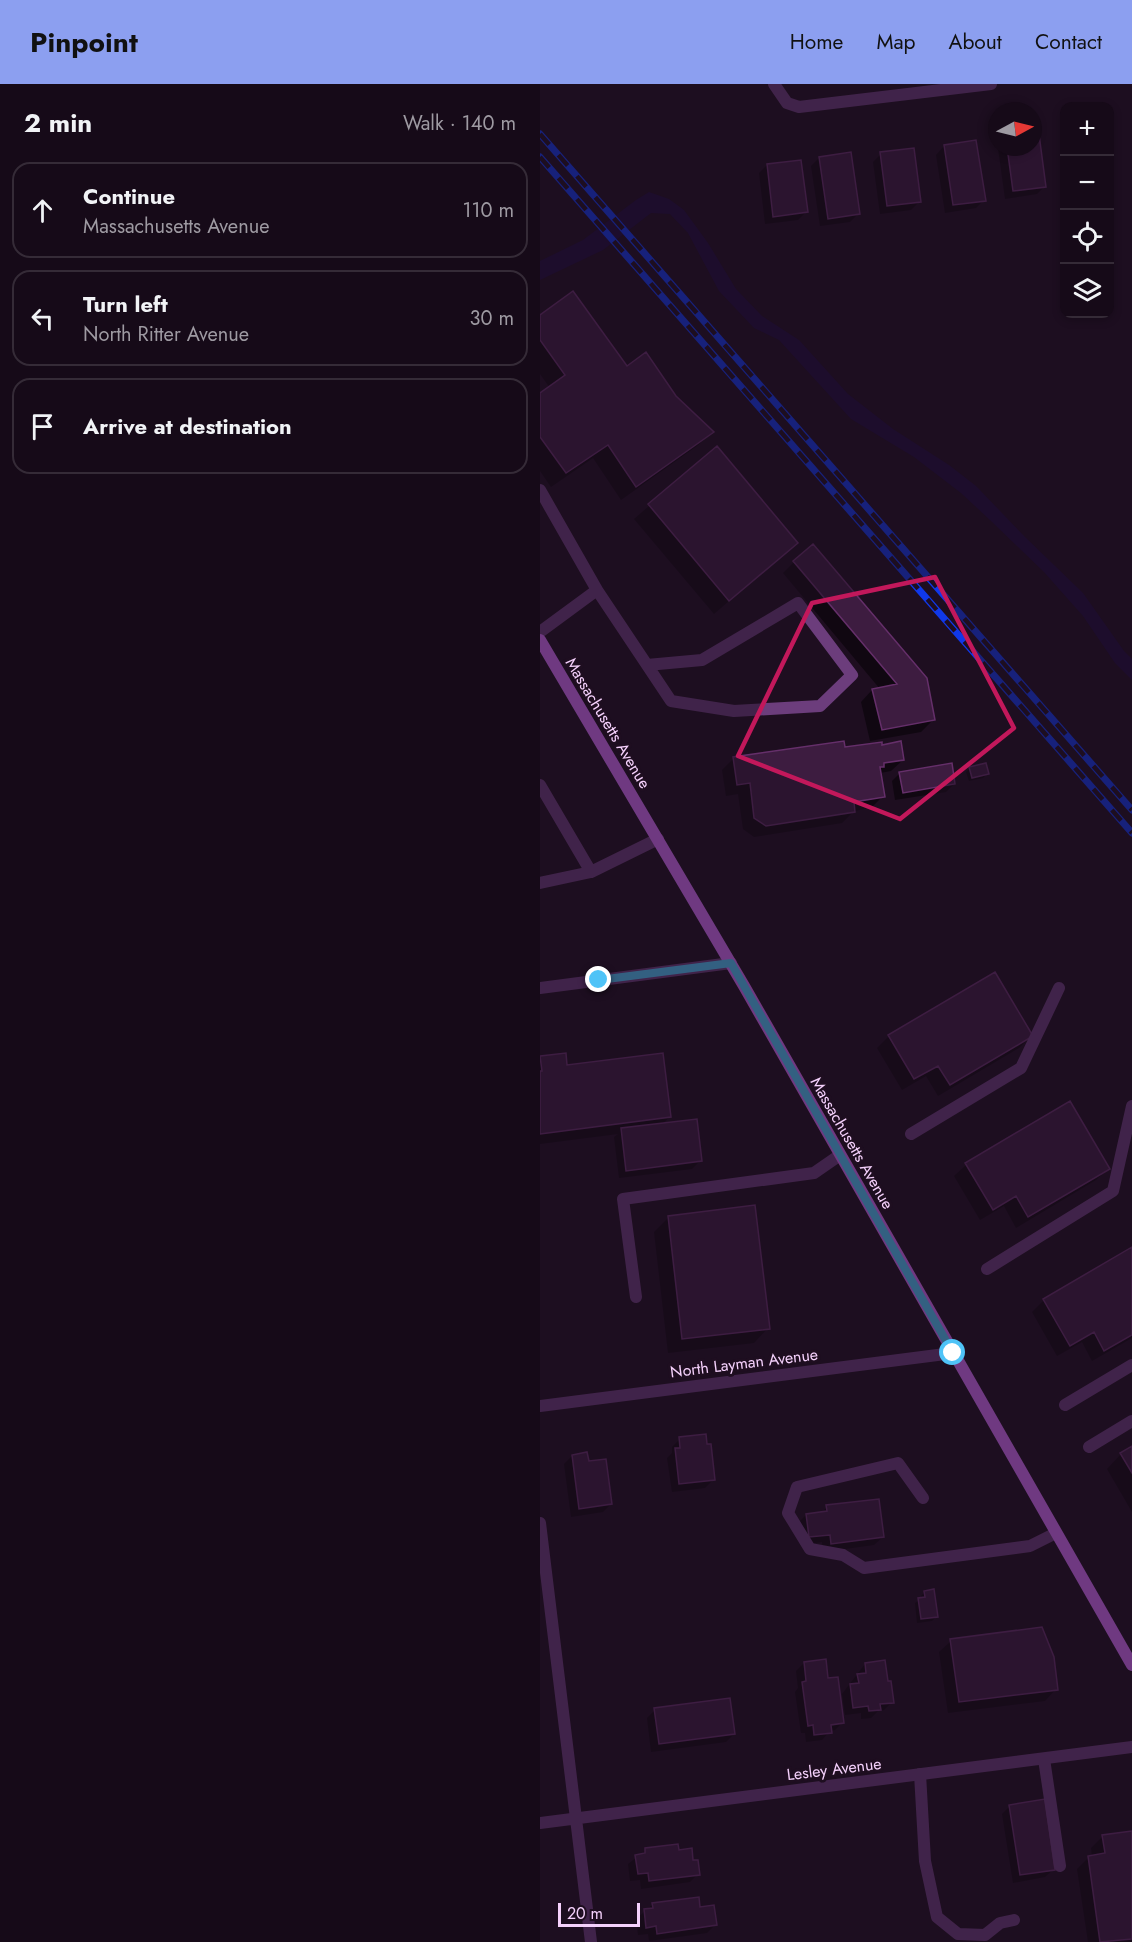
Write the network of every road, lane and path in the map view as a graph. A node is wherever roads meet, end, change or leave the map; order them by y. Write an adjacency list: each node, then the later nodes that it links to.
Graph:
1 (774, 84): 2 (street)
2 (991, 84)
3 (540, 490): 4 (street)
4 (597, 590): 5 (street); 7 (street)
5 (540, 632)
6 (540, 640): 9 (main road, Massachusetts Avenue)
7 (647, 665): 7 (street)
8 (540, 785): 10 (street)
9 (658, 839): 10 (street); 12 (main road, Massachusetts Avenue)
10 (591, 872): 11 (street)
11 (540, 883)
12 (731, 963): 13 (street); 17 (main road, Massachusetts Avenue)
13 (540, 988)
14 (1059, 988): 16 (street)
15 (1132, 1106): 18 (street)
16 (910, 1134)
17 (840, 1155): 19 (street); 20 (main road, Massachusetts Avenue)
18 (987, 1269)
19 (636, 1297)
20 (953, 1353): 23 (street, North Layman Avenue); 28 (main road, Massachusetts Avenue)
21 (1132, 1365): 22 (street)
22 (1065, 1405)
23 (540, 1406)
24 (1132, 1421): 25 (street)
25 (1089, 1447)
26 (922, 1498): 28 (street)
27 (540, 1523): 33 (street)
28 (1056, 1533): 29 (main road, Massachusetts Avenue)
29 (1132, 1665)
30 (1132, 1747): 31 (street, Lesley Avenue)
31 (1044, 1759): 32 (street, Lesley Avenue); 35 (street)
32 (920, 1774): 33 (street, Lesley Avenue); 36 (street)
33 (576, 1819): 34 (street, Lesley Avenue); 37 (street)
34 (540, 1823)
35 (1060, 1866)
36 (1014, 1920)
37 (591, 1942)

